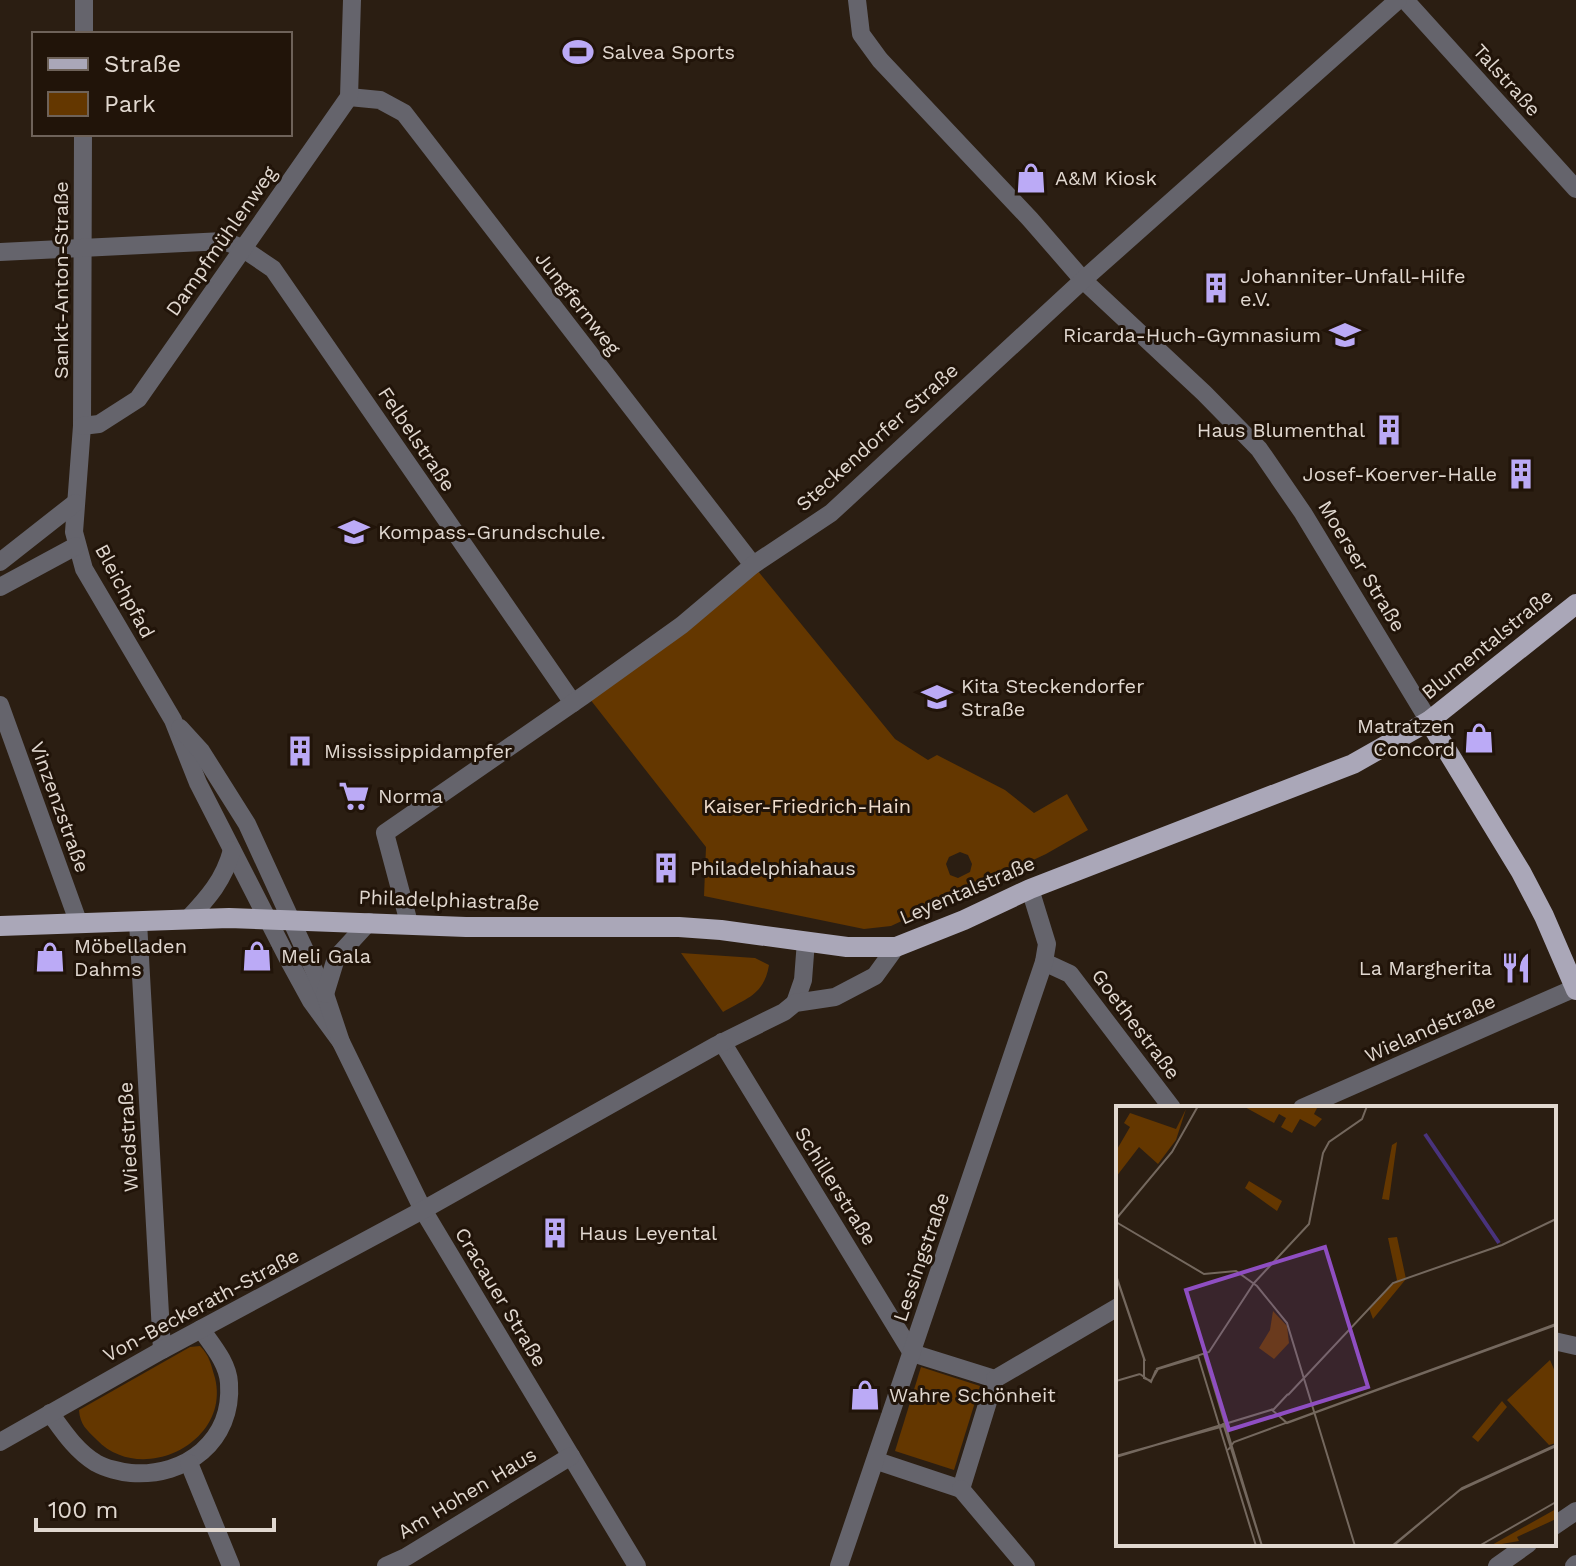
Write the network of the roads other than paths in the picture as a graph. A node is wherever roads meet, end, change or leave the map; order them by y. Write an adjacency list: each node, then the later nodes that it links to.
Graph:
1 (84, 0): 6 (street)
2 (352, 0): 7 (street)
3 (857, 0): 13 (street, Moerser Straße)
4 (1398, 0): 13 (street, Steckendorfer Straße)
5 (1405, 0): 9 (street, Talstraße)
6 (84, 32)
7 (349, 97): 10 (street, Dampfmühlenweg); 18 (street, Jungfernweg)
8 (83, 136): 11 (street, Sankt-Anton-Straße)
9 (1576, 189)
10 (242, 248): 11 (street); 14 (street, Dampfmühlenweg); 21 (street, Felbelstraße)
11 (85, 249): 12 (street); 14 (street, Sankt-Anton-Straße)
12 (0, 252)
13 (1083, 280): 18 (street, Steckendorfer Straße); 24 (street, Moerser Straße)
14 (82, 426): 15 (street, Bleichpfad)
15 (75, 503): 16 (street, Bleichpfad); 17 (street)
16 (76, 546): 19 (street); 23 (street, Bleichpfad)
17 (0, 562)
18 (753, 565): 21 (street, Steckendorfer Straße)
19 (0, 587)
20 (1576, 604): 24 (main road, Blumentalstraße)
21 (573, 703): 32 (street, Steckendorfer Straße)
22 (0, 705): 33 (street, Vinzenzstraße)
23 (173, 720): 25 (street, Bleichpfad); 29 (street, Bleichpfad)
24 (1429, 721): 26 (main road, Leyentalstraße); 38 (main road, Moerser Straße)
25 (232, 850): 27 (street, Bleichpfad); 28 (street)
26 (1030, 889): 36 (main road, Leyentalstraße); 37 (street)
27 (267, 919): 28 (main road, Philadelphiastraße); 29 (main road, Philadelphiastraße); 41 (street, Cracauer Straße)
28 (187, 920): 30 (main road, Philadelphiastraße)
29 (292, 920): 31 (main road, Philadelphiastraße); 39 (street, Cracauer Straße)
30 (138, 922): 33 (main road, Philadelphiastraße); 50 (street, Wiedstraße)
31 (369, 922): 32 (main road, Philadelphiastraße); 39 (street)
32 (409, 923): 35 (main road, Philadelphiastraße)
33 (79, 924): 34 (main road, Philadelphiastraße)
34 (0, 926)
35 (806, 941): 36 (main road, Philadelphiastraße); 40 (street)
36 (896, 947): 40 (street, Leyentalstraße)
37 (1044, 962): 43 (street, Goethestraße); 51 (street, Lessingstraße)
38 (1576, 989): 44 (street, Wielandstraße)
39 (325, 994): 41 (street, Cracauer Straße)
40 (795, 1003): 42 (street, Leyentalstraße)
41 (341, 1042): 45 (street, Cracauer Straße)
42 (722, 1042): 45 (street, Leyentalstraße); 51 (street, Schillerstraße)
43 (1170, 1106)
44 (1307, 1106)
45 (423, 1210): 47 (street, Von-Beckerath-Straße); 55 (street, Cracauer Straße)
46 (1116, 1308): 52 (street)
47 (201, 1329): 50 (street, Von-Beckerath-Straße); 57 (street)
48 (1556, 1341): 49 (street)
49 (1576, 1346)
50 (162, 1350): 53 (street, Von-Beckerath-Straße)
51 (912, 1353): 52 (street); 56 (street, Lessingstraße)
52 (995, 1379): 58 (street)
53 (50, 1413): 54 (street, Von-Beckerath-Straße); 57 (street)
54 (0, 1442)
55 (571, 1456): 63 (street, Am Hohen Haus); 64 (street, Cracauer Straße)
56 (877, 1461): 58 (street); 65 (street, Lessingstraße)
57 (189, 1463): 62 (street)
58 (961, 1489): 66 (street)
59 (1576, 1511): 60 (street)
60 (1556, 1525)
61 (1525, 1546): 67 (street)
62 (231, 1566)
63 (386, 1566)
64 (637, 1566)
65 (839, 1566)
66 (1026, 1566)
67 (1497, 1566)

